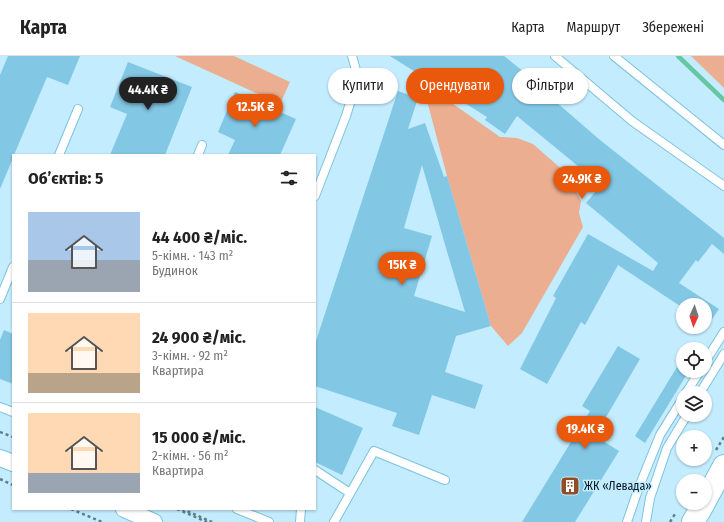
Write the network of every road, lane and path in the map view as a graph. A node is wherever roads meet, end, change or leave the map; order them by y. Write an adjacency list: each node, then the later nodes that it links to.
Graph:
1 (352, 56): 10 (lane)
2 (555, 56): 9 (lane)
3 (614, 56): 6 (lane)
4 (78, 109): 7 (lane)
5 (202, 145): 8 (lane)
6 (724, 145)
7 (59, 154)
8 (198, 154)
9 (724, 186)
10 (316, 193)
11 (12, 269): 12 (lane)
12 (0, 298)
13 (724, 332): 14 (lane)
14 (712, 351)
15 (724, 354): 16 (lane)
16 (704, 386)
17 (0, 407): 19 (lane)
18 (676, 409): 46 (lane)
19 (12, 412)
20 (683, 422): 47 (lane)
21 (0, 432): 22 (path)
22 (12, 437)
23 (0, 458): 24 (street)
24 (12, 463)
25 (724, 466): 30 (main road)
26 (316, 471): 31 (lane)
27 (0, 480): 29 (path)
28 (445, 480): 31 (lane)
29 (12, 485)
30 (712, 488)
31 (350, 493): 45 (lane)
32 (73, 510): 39 (path)
33 (126, 510): 40 (street)
34 (179, 510): 41 (path)
35 (184, 510): 42 (path)
36 (239, 510): 43 (lane)
37 (301, 510): 44 (lane)
38 (700, 510): 48 (main road)
39 (102, 522)
40 (154, 522)
41 (207, 522)
42 (212, 522)
43 (268, 522)
44 (300, 522)
45 (334, 522)
46 (627, 522)
47 (646, 522)
48 (693, 522)

